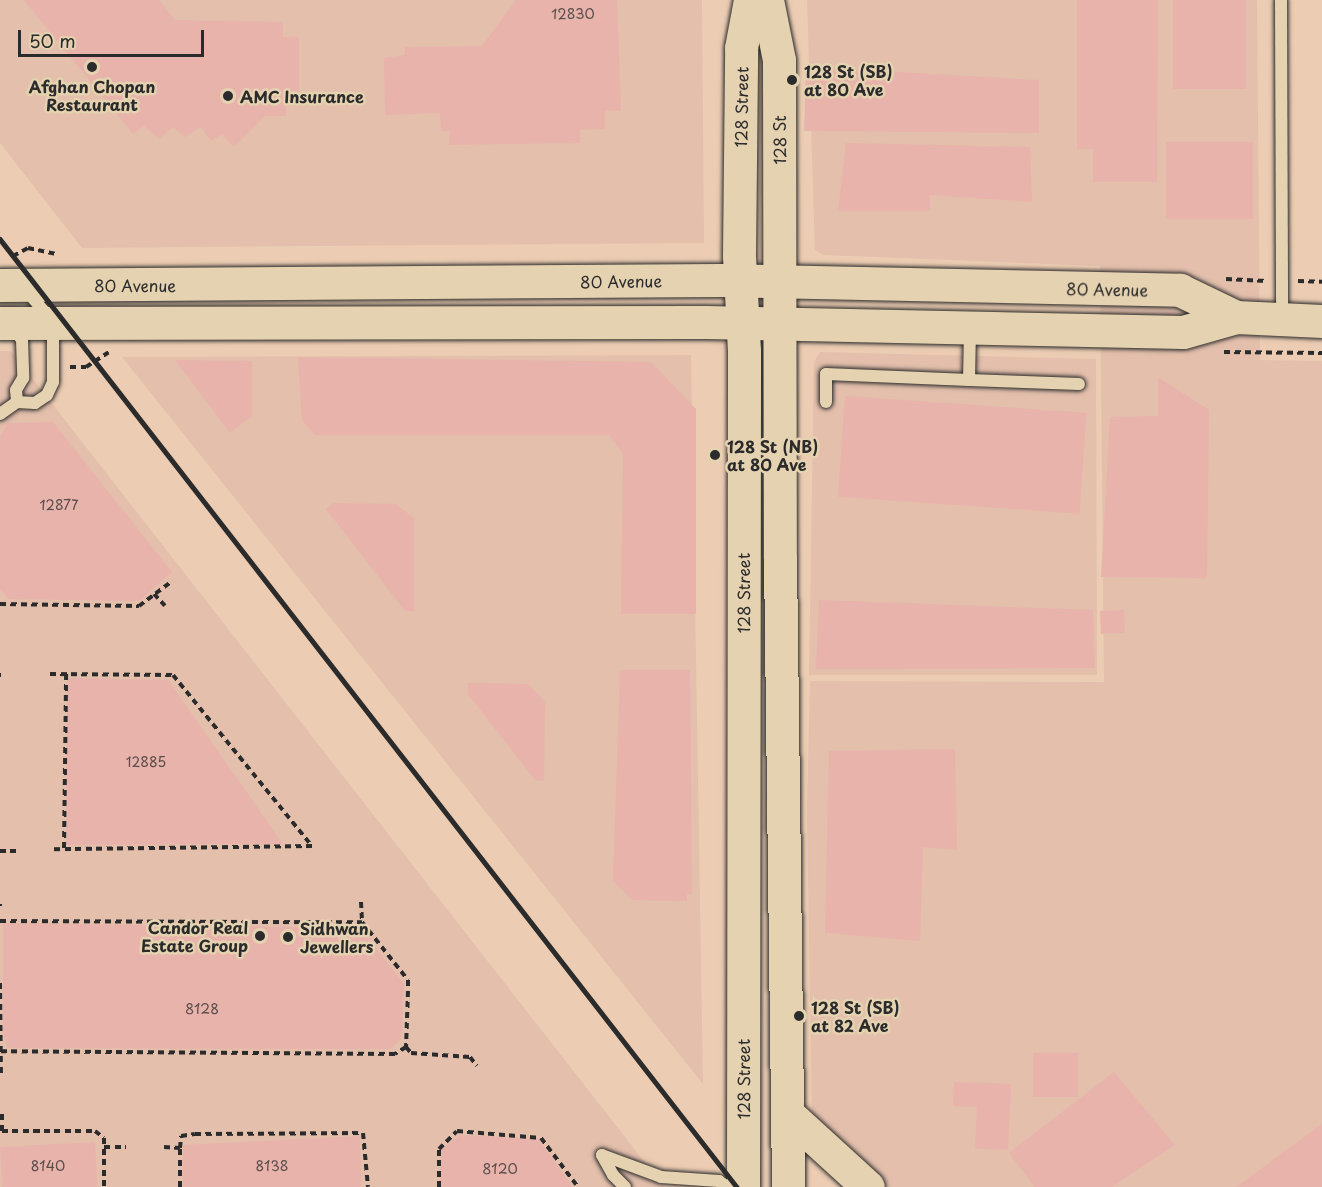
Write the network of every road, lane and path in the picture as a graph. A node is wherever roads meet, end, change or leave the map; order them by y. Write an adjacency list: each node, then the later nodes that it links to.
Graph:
1 (750, 0): 4 (main road, 128 Street)
2 (768, 0): 5 (main road, 128 St)
3 (1281, 0): 11 (lane)
4 (739, 280): 5 (main road, 80 Avenue); 8 (main road, 80 Avenue); 16 (main road, 128 Street)
5 (778, 281): 10 (main road, 80 Avenue); 17 (main road)
6 (1301, 281): 7 (path)
7 (1322, 282)
8 (347, 284): 9 (main road, 80 Avenue); 14 (main road)
9 (10, 285): 13 (lane)
10 (1236, 317): 11 (main road, 80 Avenue); 18 (main road, 80 Avenue)
11 (1282, 319): 12 (main road, 80 Avenue)
12 (1322, 321)
13 (53, 322): 14 (main road, 80 Avenue); 15 (main road, 80 Avenue); 23 (lane)
14 (260, 322): 16 (main road, 80 Avenue)
15 (3, 323): 23 (lane)
16 (743, 324): 17 (main road, 80 Avenue); 30 (main road, 128 Street)
17 (779, 324): 18 (main road, 80 Avenue); 33 (main road)
18 (970, 328): 21 (lane)
19 (107, 353): 20 (path)
20 (67, 367)
21 (969, 380): 22 (lane); 24 (lane)
22 (1079, 384)
23 (17, 402): 25 (lane)
24 (826, 402)
25 (0, 414)
26 (169, 583): 27 (path)
27 (154, 594): 28 (path); 29 (path)
28 (0, 604)
29 (165, 606)
30 (743, 655): 33 (main road); 60 (main road, 128 Street)
31 (50, 674): 32 (path)
32 (66, 674): 35 (path); 35 (path)
33 (783, 699): 47 (main road)
34 (51, 849): 35 (path)
35 (64, 849)
36 (0, 851): 37 (path)
37 (16, 851)
38 (361, 902): 40 (path)
39 (0, 921): 40 (path)
40 (362, 922): 42 (path)
41 (0, 983): 43 (path)
42 (406, 1047): 43 (path); 44 (path)
43 (1, 1051): 45 (path)
44 (477, 1066)
45 (1, 1076)
46 (2, 1114): 48 (path)
47 (789, 1114): 61 (main road); 62 (main road)
48 (1, 1132): 49 (path)
49 (104, 1147): 50 (path); 53 (path)
50 (126, 1147)
51 (164, 1147): 52 (path)
52 (180, 1148): 54 (path); 55 (path)
53 (104, 1187)
54 (180, 1187)
55 (368, 1187)
56 (439, 1187): 57 (path)
57 (578, 1187)
58 (626, 1187): 59 (lane)
59 (727, 1187)
60 (743, 1187)
61 (788, 1187)
62 (868, 1187)

